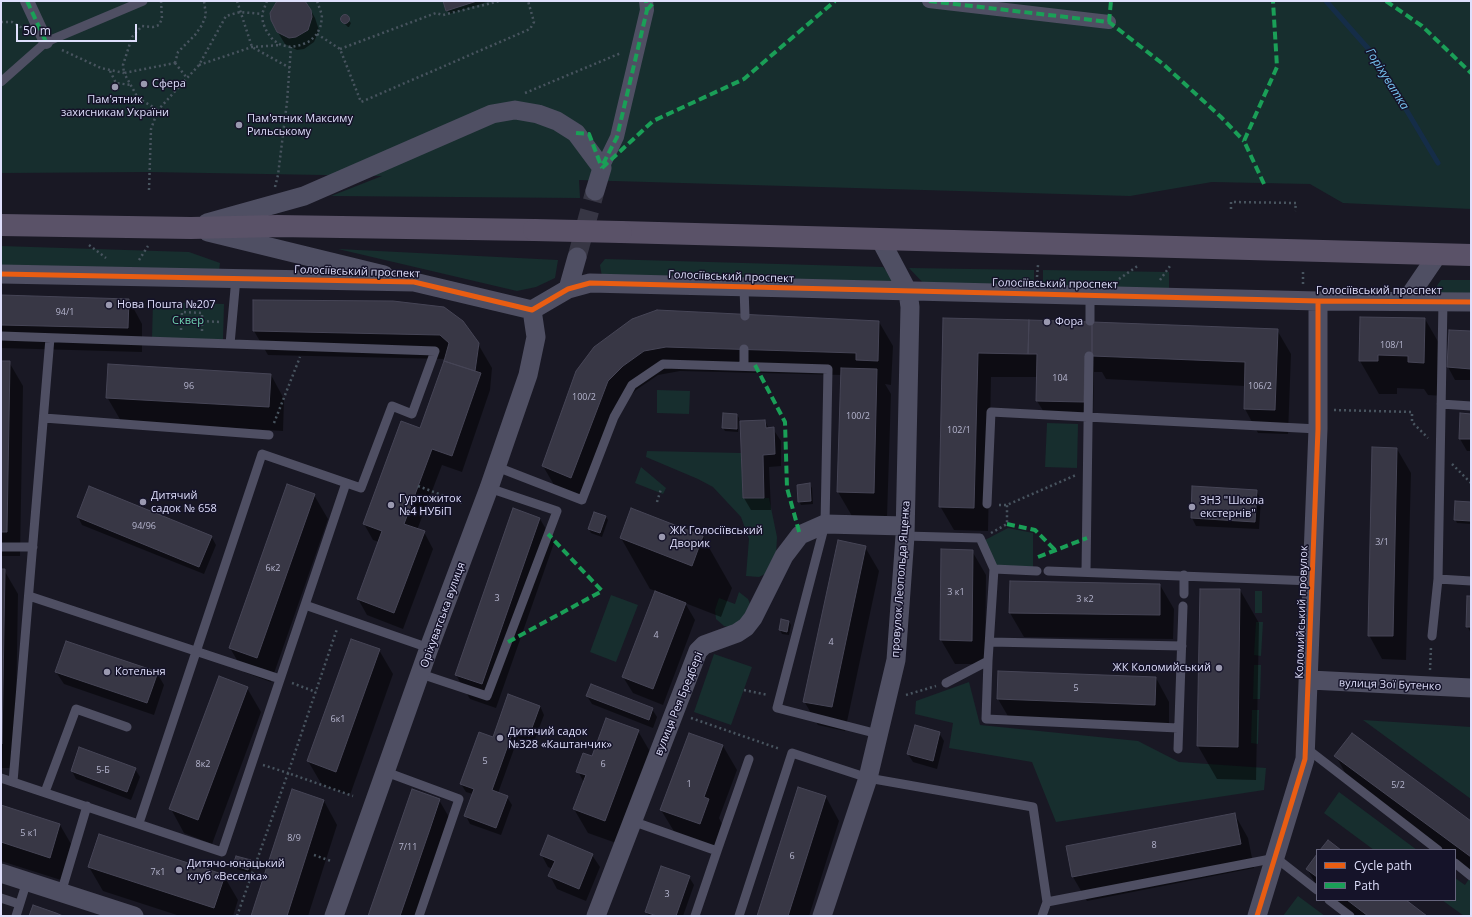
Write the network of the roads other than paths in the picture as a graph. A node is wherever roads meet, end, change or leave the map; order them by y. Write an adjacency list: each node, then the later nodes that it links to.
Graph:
1 (27, 1): 6 (street)
2 (143, 1): 6 (lane)
3 (929, 1): 5 (street)
4 (649, 4): 8 (street)
5 (1109, 22)
6 (46, 42): 7 (lane)
7 (1, 82)
8 (602, 168): 9 (street); 11 (street)
9 (595, 191)
10 (1, 225): 11 (highway)
11 (191, 228): 12 (highway, bridge); 18 (street)
12 (880, 239): 13 (highway); 21 (street, провулок Леопольда Ященка)
13 (1438, 254): 14 (highway); 24 (street, Голосіївський проспект)
14 (1471, 255)
15 (576, 257): 20 (street)
16 (1, 274): 17 (street, Голосіївський проспект)
17 (236, 278): 18 (street, Голосіївський проспект); 32 (lane)
18 (414, 282): 27 (street, Голосіївський проспект)
19 (744, 288): 20 (street, Голосіївський проспект); 21 (street, Голосіївський проспект); 28 (lane)
20 (568, 289): 27 (street, Голосіївський проспект)
21 (908, 292): 22 (street, Голосіївський проспект); 47 (street, провулок Леопольда Ященка)
22 (1090, 294): 23 (street, Голосіївський проспект); 29 (lane)
23 (1318, 301): 24 (street, Голосіївський проспект); 40 (street, Коломийський провулок)
24 (1406, 301): 25 (street, Голосіївський проспект)
25 (1443, 301): 26 (street, Голосіївський проспект); 36 (lane)
26 (1471, 302)
27 (532, 310): 42 (street, Оріхуватська вулиця)
28 (745, 316)
29 (1090, 322)
30 (1, 336): 31 (lane)
31 (50, 338): 32 (lane); 38 (lane)
32 (230, 344): 43 (lane)
33 (744, 349): 35 (lane)
34 (1089, 356): 39 (lane)
35 (744, 365): 42 (lane); 46 (lane)
36 (1441, 404): 37 (lane); 55 (lane)
37 (1471, 406)
38 (44, 418): 41 (lane); 49 (lane)
39 (1088, 418): 40 (lane); 45 (lane); 53 (lane)
40 (1318, 429): 56 (street, Коломийський провулок)
41 (269, 435)
42 (497, 467): 44 (street, Оріхуватська вулиця)
43 (346, 483): 60 (lane); 66 (lane)
44 (489, 488): 65 (street, Оріхуватська вулиця); 68 (lane)
45 (987, 504)
46 (825, 524): 47 (street, вулиця Рея Бредбері); 75 (lane); 85 (street, вулиця Рея Бредбері)
47 (905, 531): 50 (lane); 75 (street, провулок Леопольда Ященка)
48 (1, 546): 49 (lane)
49 (33, 547): 59 (lane)
50 (994, 569): 51 (lane); 63 (lane)
51 (1037, 570)
52 (1048, 570): 53 (lane)
53 (1086, 571): 54 (lane)
54 (1184, 575): 56 (lane); 58 (lane)
55 (1438, 579): 57 (lane); 62 (lane)
56 (1313, 581): 70 (street, Коломийський провулок)
57 (1471, 581)
58 (1184, 594)
59 (29, 596): 66 (lane); 82 (lane)
60 (305, 605): 65 (lane); 69 (lane)
61 (1183, 606): 64 (lane)
62 (1432, 636)
63 (990, 642): 64 (lane); 67 (lane)
64 (1182, 646): 74 (lane)
65 (430, 648): 68 (street, Оріхуватська вулиця)
66 (195, 651): 69 (lane); 86 (lane)
67 (988, 661): 71 (lane); 74 (lane)
68 (421, 674): 79 (street, Оріхуватська вулиця)
69 (280, 679): 86 (lane)
70 (1310, 680): 72 (street, вулиця Зої Бутенко); 76 (street, Коломийський провулок)
71 (946, 683)
72 (1471, 688)
73 (127, 727): 83 (lane)
74 (1178, 728): 77 (lane)
75 (878, 734): 81 (street, провулок Леопольда Ященка)
76 (1306, 748): 87 (lane); 89 (street, Коломийський провулок)
77 (1178, 750)
78 (749, 759): 88 (lane)
79 (386, 772): 102 (street, Оріхуватська вулиця); 103 (lane)
80 (1, 778): 82 (lane)
81 (868, 778): 98 (lane); 106 (lane); 107 (street, провулок Леопольда Ященка)
82 (13, 782): 83 (lane)
83 (45, 792): 84 (lane)
84 (87, 806): 86 (lane); 95 (lane)
85 (632, 821): 88 (lane); 104 (street, вулиця Рея Бредбері)
86 (139, 823)
87 (1437, 849)
88 (716, 851): 105 (lane)
89 (1276, 858): 94 (lane); 98 (lane); 109 (street, Коломийський провулок)
90 (1456, 865): 92 (lane)
91 (1, 873): 93 (street)
92 (1471, 876)
93 (27, 881): 95 (street); 99 (lane)
94 (1316, 889)
95 (61, 893): 101 (street)
96 (1, 898): 99 (lane)
97 (1331, 901): 110 (lane)
98 (1047, 902): 108 (lane)
99 (19, 904): 100 (lane)
100 (16, 916)
101 (134, 916)
102 (334, 916)
103 (419, 916)
104 (596, 916)
105 (695, 916)
106 (739, 916)
107 (823, 916)
108 (1042, 916)
109 (1257, 916)
110 (1350, 916)

